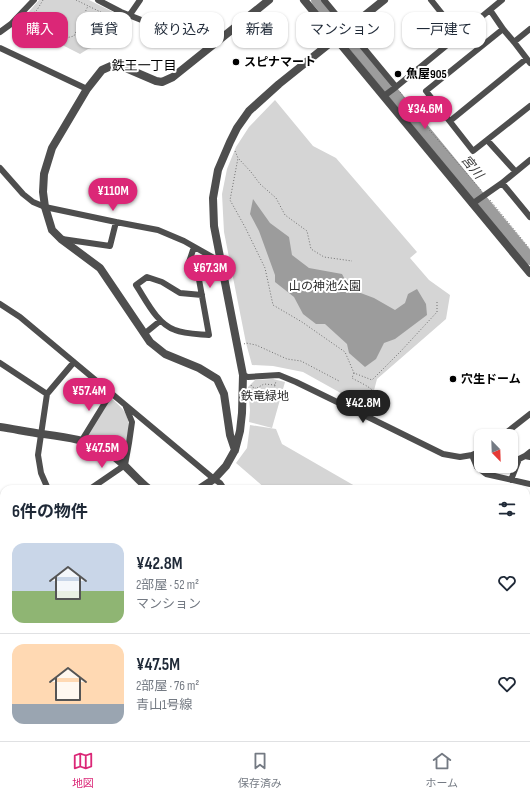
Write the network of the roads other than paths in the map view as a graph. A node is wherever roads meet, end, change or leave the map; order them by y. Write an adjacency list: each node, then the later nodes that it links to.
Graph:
1 (98, 0): 11 (street)
2 (140, 0): 12 (street)
3 (268, 0): 21 (street)
4 (304, 0): 13 (street)
5 (324, 0): 14 (street)
6 (384, 0): 15 (street)
7 (431, 0): 16 (street)
8 (502, 0): 10 (street)
9 (32, 1): 20 (street)
10 (490, 10): 17 (street); 18 (street)
11 (121, 12)
12 (132, 12)
13 (314, 12)
14 (334, 12)
15 (369, 12)
16 (441, 12)
17 (486, 13)
18 (503, 29): 22 (street); 34 (street)
19 (530, 29): 22 (street)
20 (0, 32)
21 (224, 36)
22 (514, 42): 29 (street)
23 (0, 48): 31 (street)
24 (209, 48): 31 (street)
25 (325, 48): 46 (street)
26 (344, 48): 32 (street)
27 (363, 48): 30 (street)
28 (443, 48): 30 (street)
29 (528, 61): 34 (street)
30 (395, 88): 32 (street)
31 (88, 89): 41 (street)
32 (385, 95): 40 (street)
33 (530, 106): 35 (street)
34 (450, 121): 35 (street)
35 (487, 140): 38 (street)
36 (530, 160): 38 (street)
37 (0, 168): 41 (street)
38 (515, 171): 39 (street)
39 (502, 183): 40 (street); 42 (street)
40 (473, 203): 47 (street)
41 (44, 207): 43 (street); 44 (street)
42 (530, 217)
43 (116, 222): 44 (street); 45 (street)
44 (61, 239): 51 (street)
45 (194, 247): 46 (street); 48 (street)
46 (221, 262): 54 (street)
47 (530, 273)
48 (202, 295): 50 (street); 50 (street)
49 (0, 304): 52 (street)
50 (160, 321): 51 (street)
51 (144, 334): 63 (street)
52 (74, 362): 55 (street); 56 (street)
53 (0, 363): 55 (street)
54 (246, 376): 63 (street); 64 (street)
55 (47, 394): 61 (street)
56 (111, 394): 57 (street); 62 (street)
57 (126, 406): 66 (street); 67 (street)
58 (530, 414): 60 (street)
59 (0, 427): 61 (street)
60 (511, 429)
61 (41, 433): 62 (street); 70 (street)
62 (82, 440): 66 (street)
63 (235, 450): 67 (street)
64 (472, 455): 68 (street)
65 (528, 455): 68 (street)
66 (125, 465): 71 (street); 72 (street)
67 (214, 479): 73 (street); 74 (street)
68 (511, 480): 69 (street)
69 (530, 484)
70 (46, 485)
71 (96, 485)
72 (143, 485)
73 (206, 485)
74 (221, 485)

